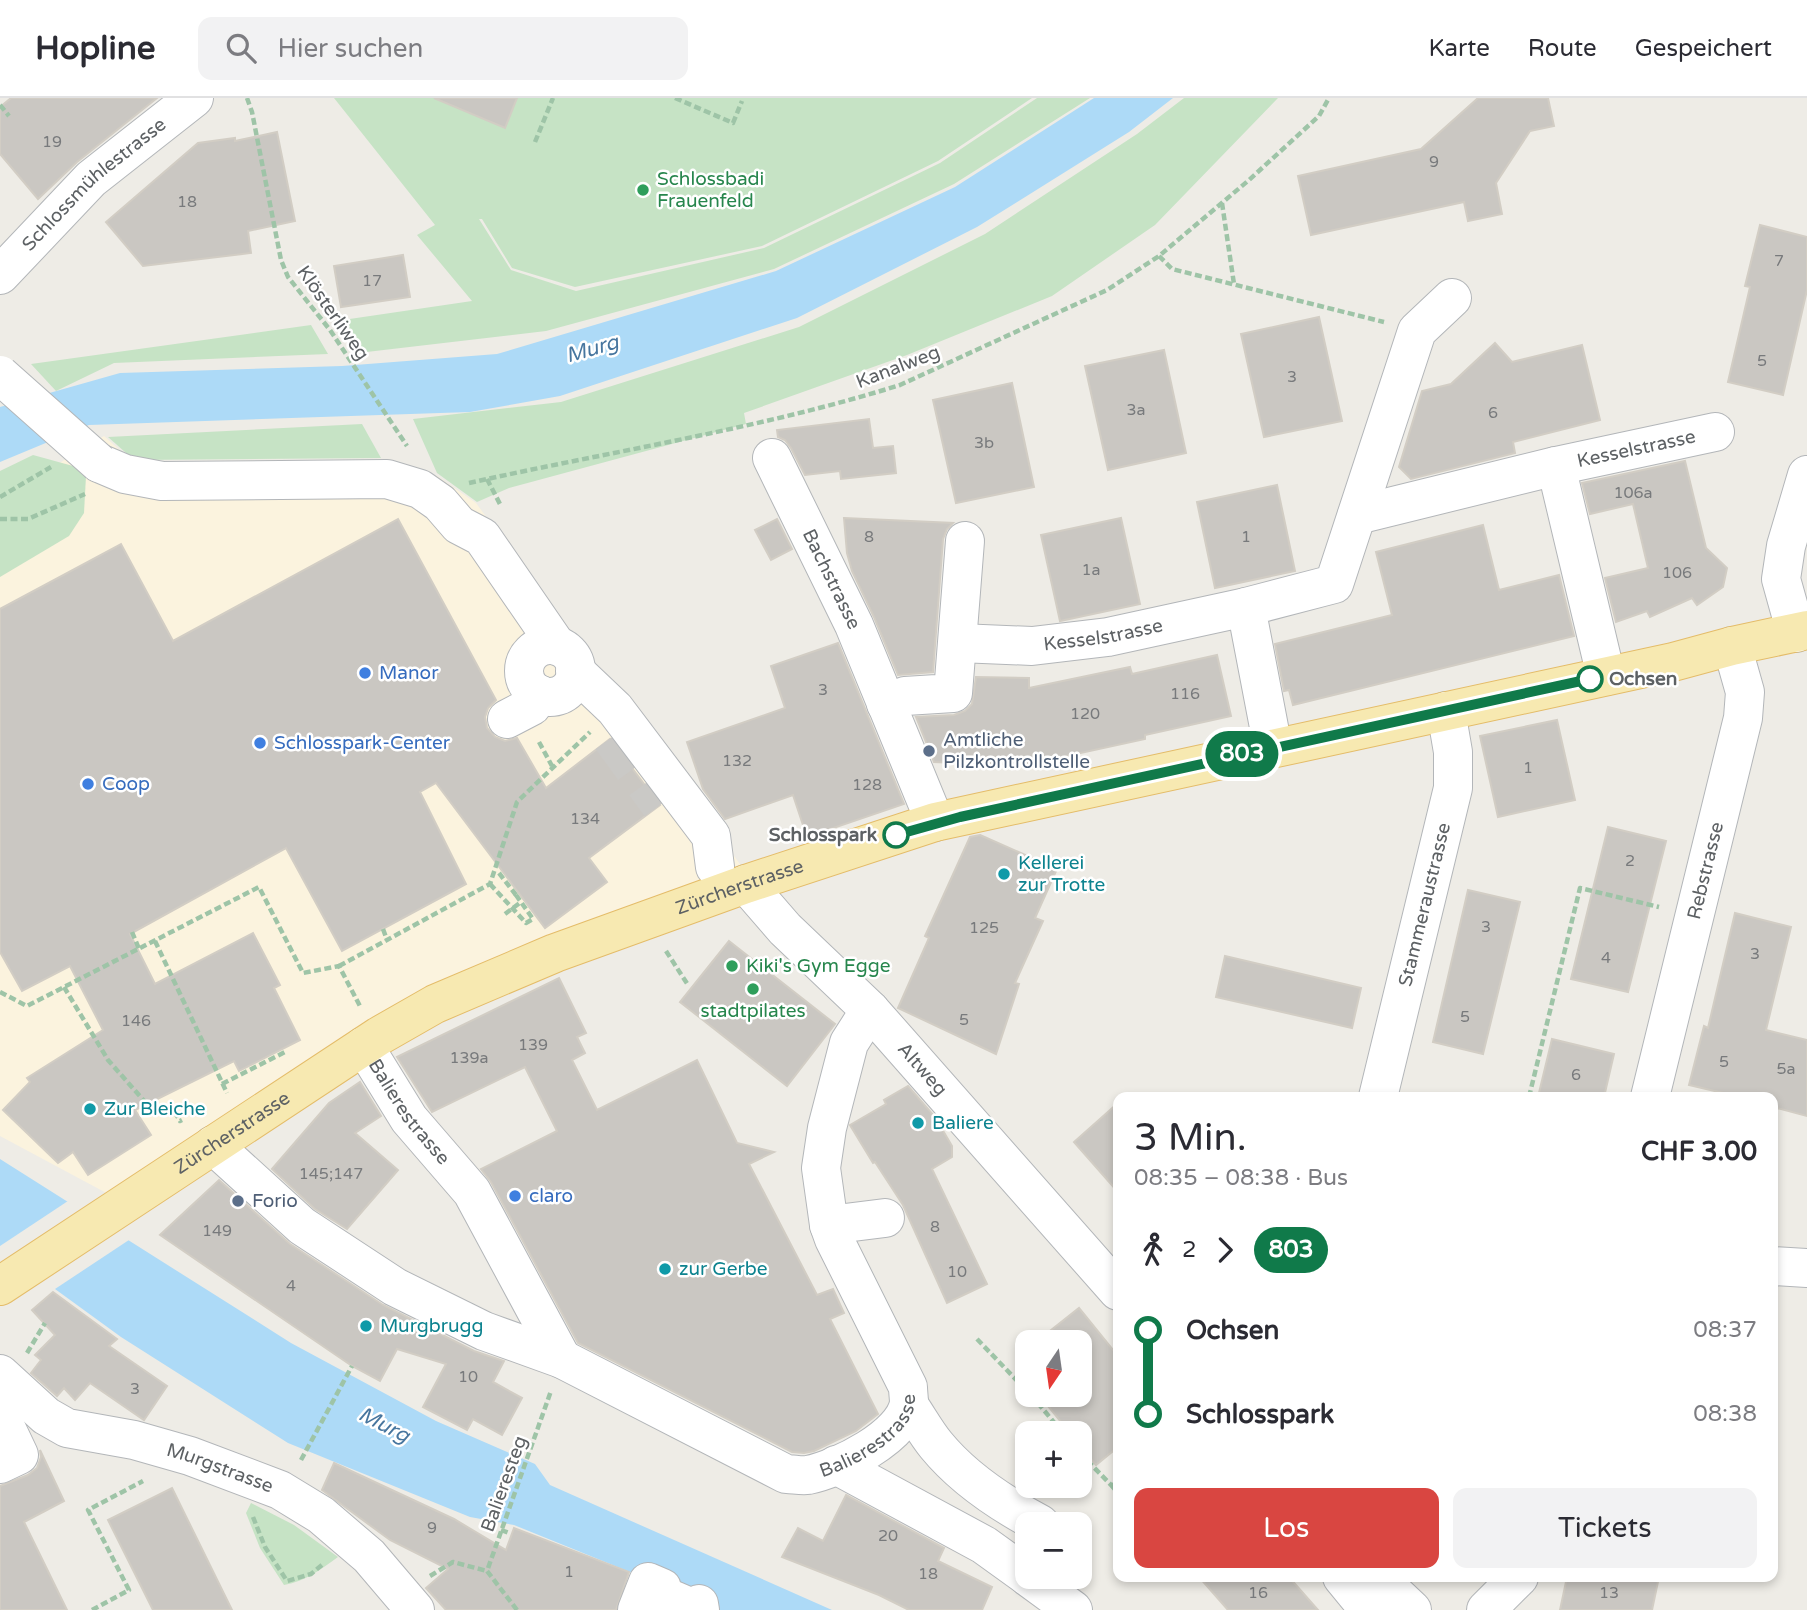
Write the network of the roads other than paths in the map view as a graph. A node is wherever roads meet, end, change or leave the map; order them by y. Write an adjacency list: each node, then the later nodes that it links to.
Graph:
1 (194, 98): 2 (street, Schlossmühlestrasse)
2 (0, 275)
3 (1452, 298): 9 (street, Kesselstrasse)
4 (0, 375): 15 (street, bridge)
5 (1715, 432): 7 (street, Kesselstrasse)
6 (772, 458): 17 (street, Bachstrasse)
7 (1556, 466): 9 (street, Kesselstrasse); 16 (street, Kesselstrasse)
8 (1807, 475): 12 (street)
9 (1357, 515): 11 (street, Kesselstrasse)
10 (965, 541): 13 (street)
11 (1246, 607): 13 (street, Kesselstrasse); 21 (street)
12 (1801, 631): 14 (main road, Zürcherstrasse)
13 (959, 643): 17 (street)
14 (1732, 646): 16 (main road, Zürcherstrasse); 28 (street, Rebstrasse)
15 (553, 672): 19 (street); 20 (street); 24 (street)
16 (1606, 676): 18 (main road, Zürcherstrasse)
17 (886, 704): 23 (street, Bachstrasse)
18 (1446, 711): 21 (main road, Zürcherstrasse); 27 (street, Stammeraustrasse)
19 (507, 719)
20 (611, 738)
21 (1273, 748): 23 (main road, Zürcherstrasse)
22 (660, 805): 24 (street, Altweg)
23 (935, 822): 24 (main road, Zürcherstrasse)
24 (730, 881): 25 (street, Altweg); 26 (main road, Zürcherstrasse)
25 (870, 1010): 31 (street, Balierestrasse); 35 (street, Altweg)
26 (365, 1031): 29 (main road, Zürcherstrasse); 36 (street, Balierestrasse)
27 (1379, 1092)
28 (1651, 1092)
29 (202, 1129): 34 (main road, Zürcherstrasse); 36 (street, Balierestrasse)
30 (885, 1218): 31 (street)
31 (829, 1225): 38 (street, Balierestrasse)
32 (1778, 1266): 33 (street)
33 (1807, 1268)
34 (2, 1285)
35 (1113, 1285)
36 (562, 1359): 41 (street, Balierestrasse)
37 (13, 1365): 49 (street, Murgstrasse)
38 (909, 1405): 41 (street, Balierestrasse); 42 (street)
39 (0, 1415): 40 (street)
40 (0, 1464)
41 (835, 1465): 43 (street)
42 (1016, 1512)
43 (1015, 1568)
44 (1346, 1582): 53 (street)
45 (1382, 1582): 54 (street)
46 (1514, 1582): 55 (street)
47 (1527, 1582): 56 (street)
48 (1044, 1589): 52 (street)
49 (408, 1602)
50 (637, 1610): 51 (street)
51 (701, 1610)
52 (1073, 1610)
53 (1369, 1610)
54 (1412, 1610)
55 (1486, 1610)
56 (1520, 1610)

